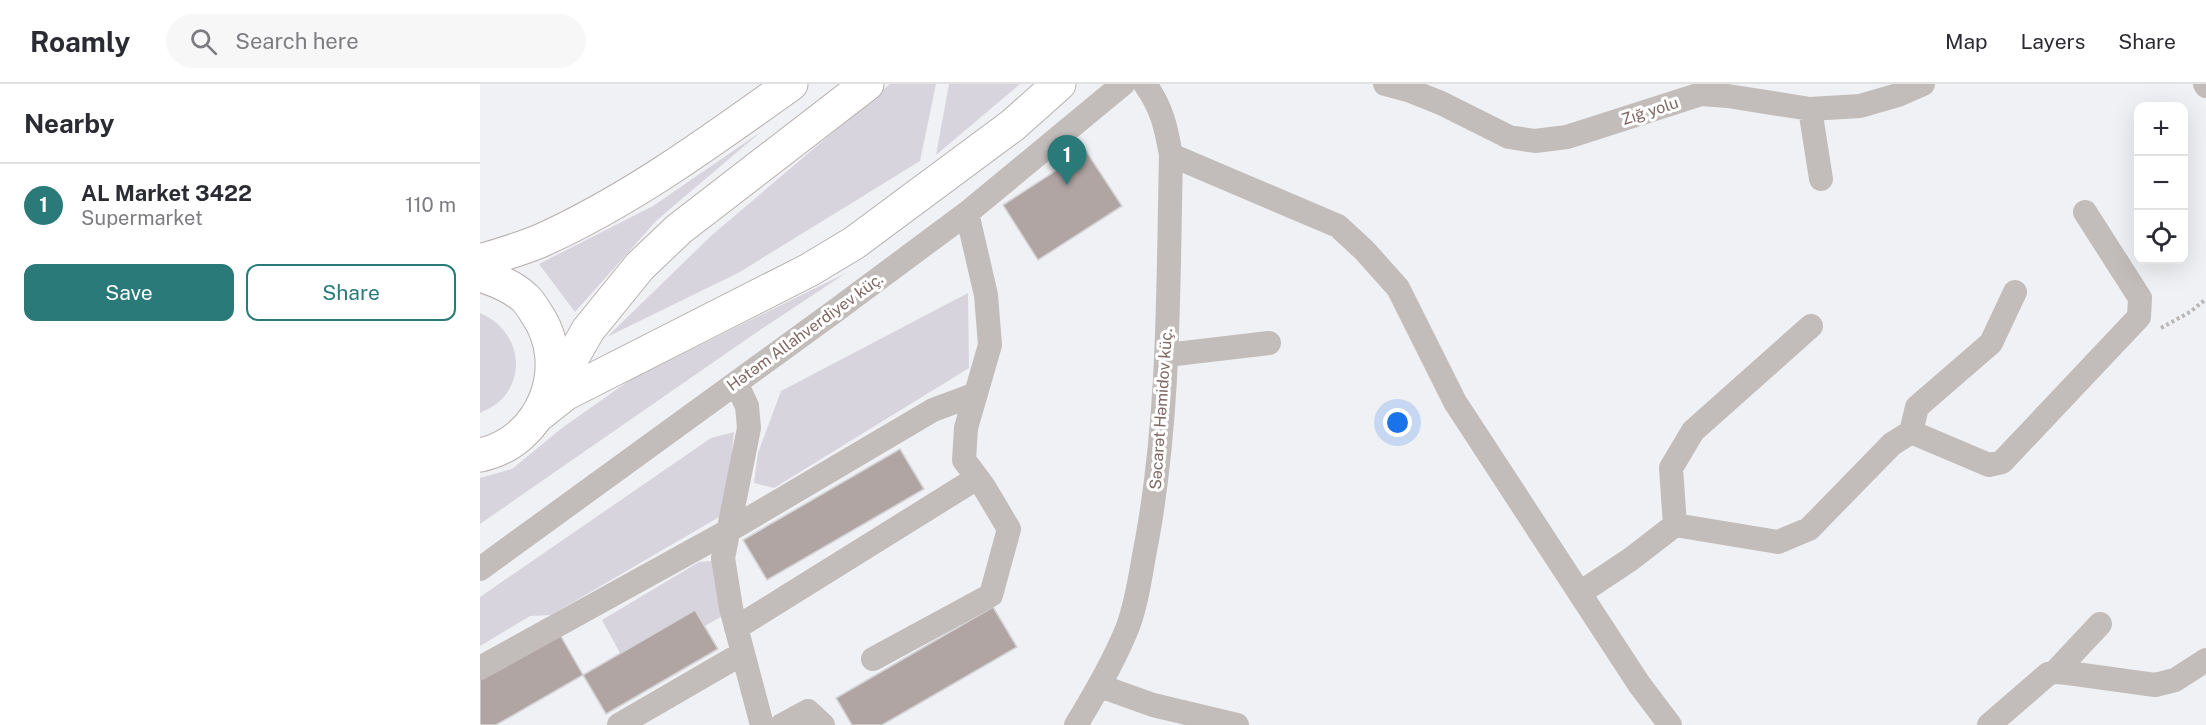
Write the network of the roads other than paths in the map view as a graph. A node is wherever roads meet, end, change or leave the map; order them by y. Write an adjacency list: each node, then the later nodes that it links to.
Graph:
1 (791, 84): 14 (main road)
2 (867, 84): 22 (main road)
3 (1059, 84): 22 (main road)
4 (1123, 84): 13 (street, Hətəm Allahverdiyev küç.)
5 (1145, 84): 10 (street, Səcarət Həmidov küç.)
6 (1385, 84): 8 (street, Zığ yolu)
7 (1923, 84): 9 (street, Zığ yolu)
8 (1702, 89): 9 (street, Zığ yolu)
9 (1810, 109): 11 (street)
10 (1171, 155): 19 (street, Səcarət Həmidov küç.); 29 (street)
11 (1821, 179)
12 (2085, 212): 23 (street)
13 (967, 213): 20 (street, Hətəm Allahverdiyev küç.); 21 (street)
14 (480, 261)
15 (480, 276): 22 (main road)
16 (2015, 292): 23 (street)
17 (1811, 326): 26 (street)
18 (1269, 343): 19 (street)
19 (1167, 355): 37 (street, Səcarət Həmidov küç.)
20 (736, 382): 27 (street); 28 (street, Hətəm Allahverdiyev küç.)
21 (976, 394): 25 (street); 27 (street)
22 (541, 413): 24 (main road)
23 (1911, 432): 26 (street)
24 (485, 454)
25 (977, 478): 31 (street); 33 (street)
26 (1675, 525): 29 (street)
27 (728, 531): 31 (street); 35 (street)
28 (480, 569)
29 (1580, 593): 44 (street)
30 (2100, 624): 36 (street)
31 (736, 628): 32 (street)
32 (743, 653): 38 (street); 39 (street)
33 (873, 659)
34 (2206, 660): 36 (street)
35 (480, 668)
36 (2055, 672): 45 (street)
37 (1100, 686): 42 (street, Səcarət Həmidov küç.); 43 (street)
38 (619, 725)
39 (762, 725)
40 (782, 725): 41 (street)
41 (823, 725)
42 (1076, 725)
43 (1237, 725)
44 (1670, 725)
45 (1989, 725)

